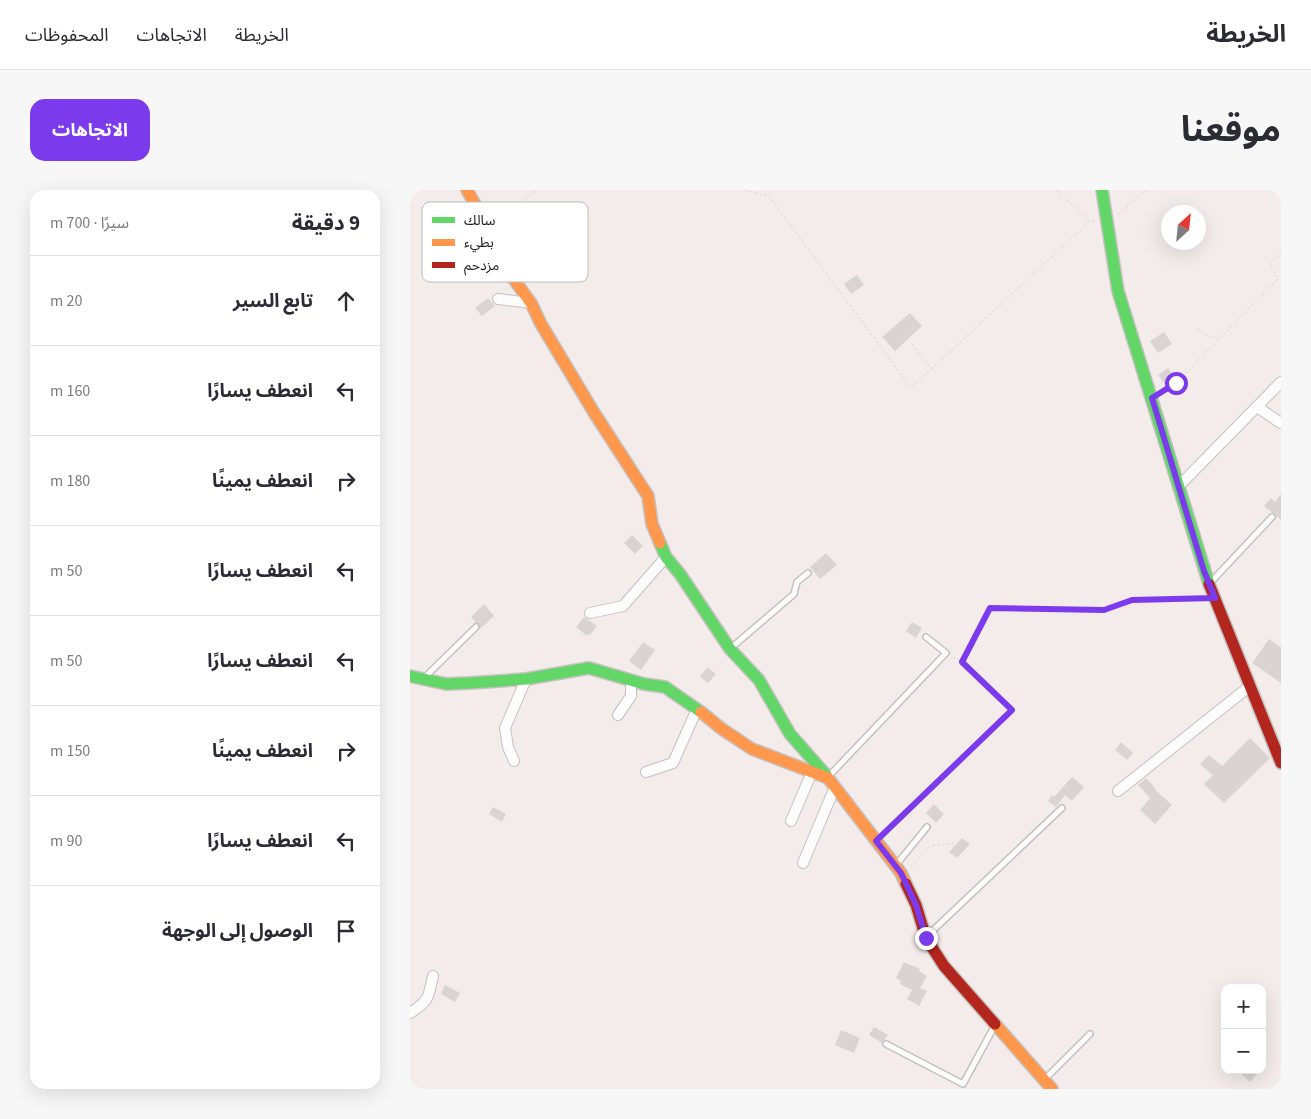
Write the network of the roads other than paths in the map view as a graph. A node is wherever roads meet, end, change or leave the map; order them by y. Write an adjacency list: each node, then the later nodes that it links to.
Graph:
1 (467, 190): 3 (street)
2 (1102, 190): 10 (street)
3 (473, 202)
4 (516, 282): 6 (street)
5 (498, 299): 6 (street)
6 (531, 303): 12 (street)
7 (1281, 382): 8 (street)
8 (1257, 406): 9 (street); 10 (street)
9 (1281, 422)
10 (1178, 486): 14 (street)
11 (1272, 517): 14 (lane)
12 (666, 558): 15 (street); 18 (street)
13 (808, 573): 18 (lane)
14 (1209, 584): 23 (street)
15 (590, 613)
16 (476, 627): 21 (lane)
17 (926, 637): 30 (lane)
18 (730, 648): 30 (street)
19 (410, 676): 21 (street)
20 (526, 679): 21 (street); 22 (street); 26 (street)
21 (422, 680)
22 (631, 680): 24 (street); 25 (street)
23 (1250, 686): 27 (street); 32 (street)
24 (697, 708): 28 (street); 29 (street)
25 (618, 714)
26 (514, 761)
27 (1281, 763)
28 (646, 772)
29 (812, 772): 30 (street); 34 (street)
30 (828, 778): 31 (street)
31 (835, 787): 36 (street); 37 (street)
32 (1118, 791)
33 (1062, 808): 38 (lane)
34 (791, 821)
35 (927, 827): 37 (lane)
36 (803, 863)
37 (899, 870): 38 (street)
38 (926, 938): 41 (street)
39 (433, 976): 40 (street)
40 (410, 1013)
41 (995, 1024): 43 (lane); 44 (street)
42 (1090, 1034): 44 (lane)
43 (886, 1044)
44 (1048, 1085)

